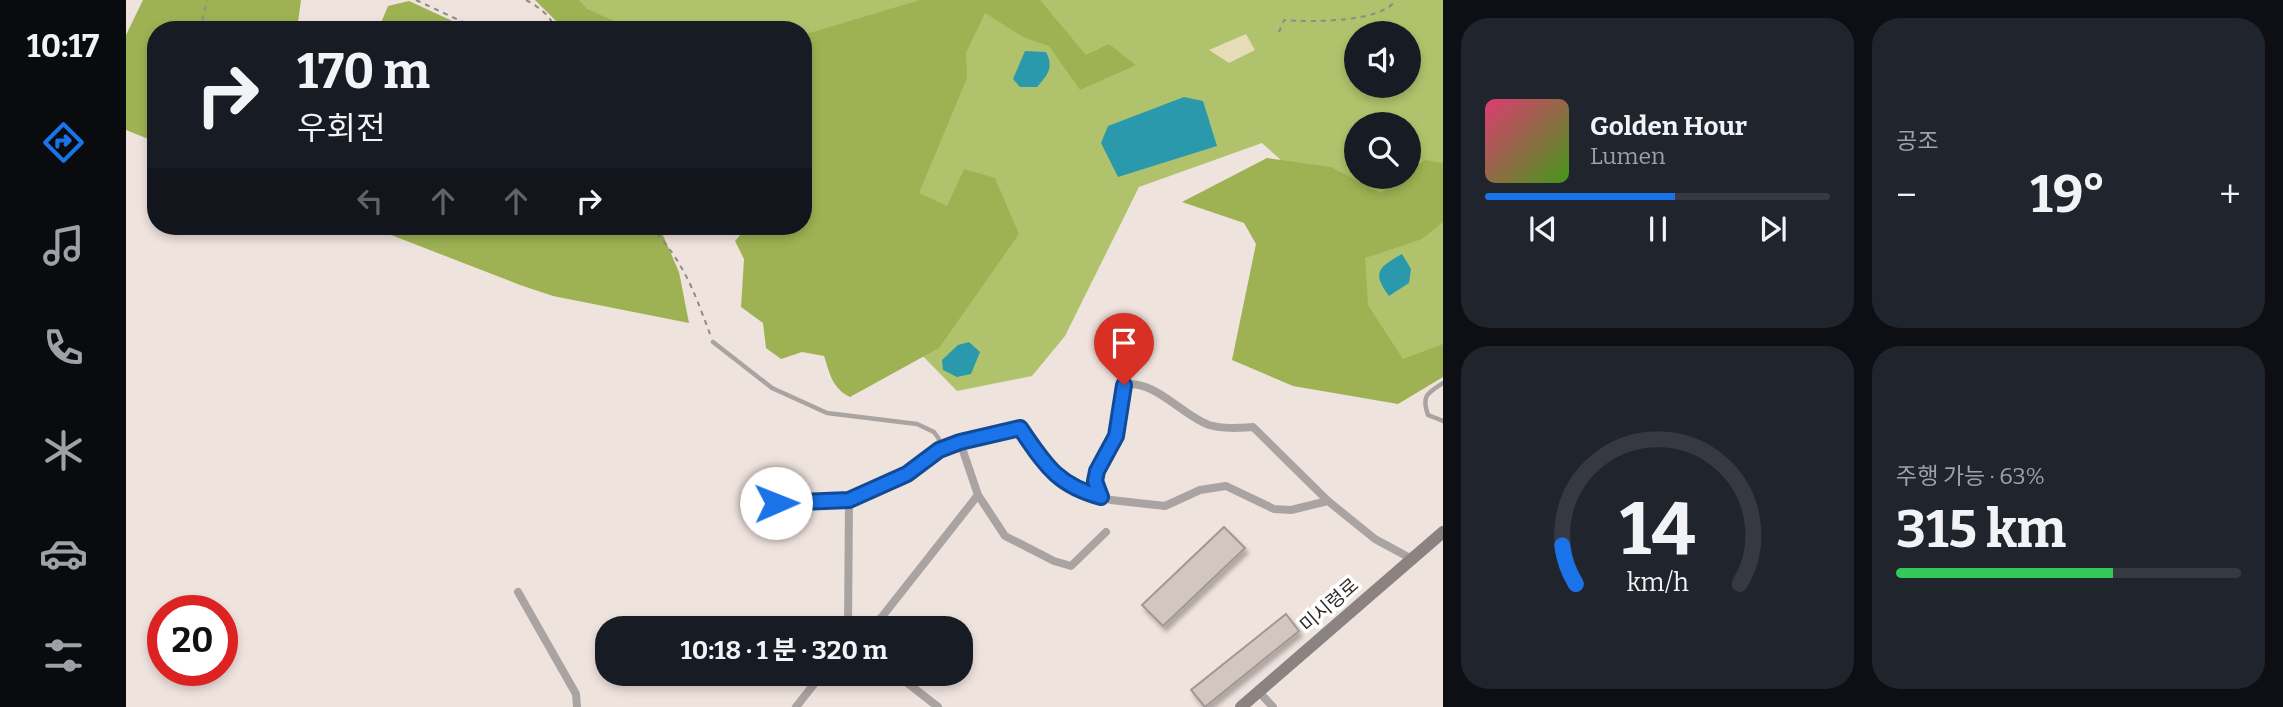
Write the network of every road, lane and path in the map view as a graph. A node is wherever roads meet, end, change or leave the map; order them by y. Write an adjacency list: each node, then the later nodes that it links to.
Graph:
1 (207, 0): 5 (path)
2 (416, 0): 6 (path)
3 (526, 0): 7 (path)
4 (1396, 0): 8 (path)
5 (202, 21)
6 (461, 21)
7 (552, 21)
8 (1279, 32)
9 (658, 235): 10 (path)
10 (713, 342): 14 (lane)
11 (1443, 383): 12 (lane)
12 (1443, 421)
13 (960, 442): 14 (lane); 15 (street); 16 (street)
14 (939, 450): 17 (lane)
15 (978, 495): 20 (street); 25 (street)
16 (1101, 497): 18 (street); 18 (street)
17 (849, 500): 19 (lane); 24 (street)
18 (1328, 501): 22 (street)
19 (776, 503)
20 (1106, 532)
21 (1443, 532): 22 (main road, 미시령로)
22 (1412, 559): 28 (main road, 미시령로)
23 (518, 592): 30 (street)
24 (848, 616)
25 (883, 616)
26 (813, 686): 31 (street)
27 (911, 686): 32 (street)
28 (1259, 692): 29 (main road, 미시령로); 33 (street)
29 (1246, 705)
30 (577, 707)
31 (796, 707)
32 (938, 707)
33 (1273, 707)

